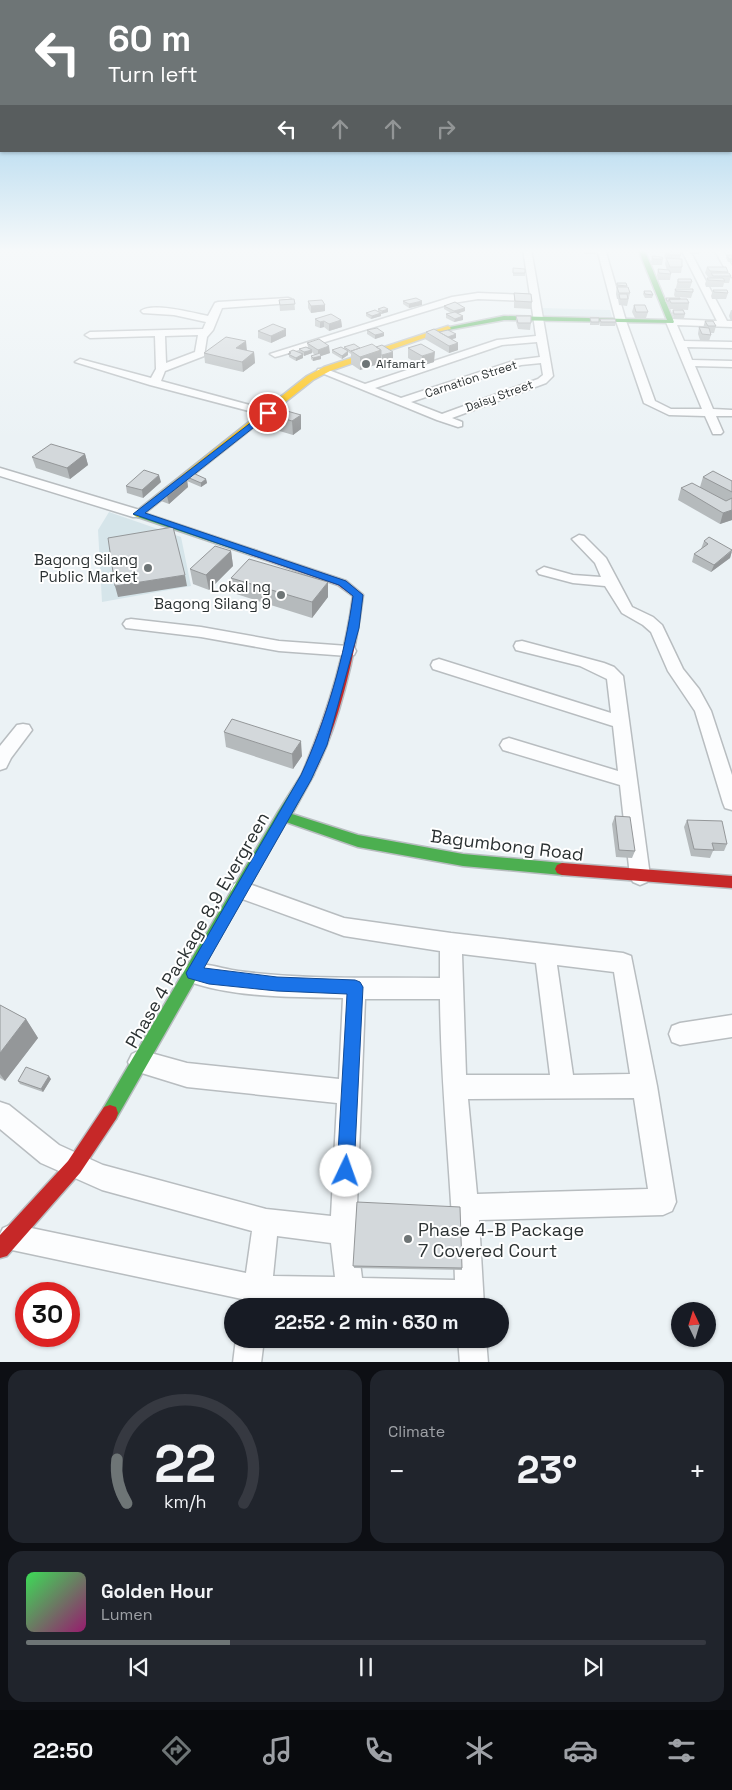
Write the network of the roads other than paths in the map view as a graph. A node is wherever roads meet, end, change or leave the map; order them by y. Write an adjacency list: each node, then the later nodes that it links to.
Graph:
1 (176, 313): 9 (street)
2 (214, 313): 9 (street)
3 (411, 313): 19 (street)
4 (537, 313): 8 (street, Daisy Street)
5 (619, 313): 10 (street)
6 (667, 313): 11 (street)
7 (721, 313): 12 (street)
8 (538, 318): 10 (street); 16 (street, Daisy Street); 25 (street)
9 (211, 321): 13 (street)
10 (621, 321): 11 (street); 29 (street)
11 (671, 322): 12 (street); 17 (street)
12 (728, 324)
13 (206, 332): 14 (street); 24 (street)
14 (160, 333): 15 (street); 24 (street)
15 (90, 335)
16 (541, 339): 20 (street, Daisy Street); 27 (street)
17 (680, 344): 18 (street); 22 (street)
18 (732, 345)
19 (275, 354)
20 (544, 360): 28 (street, Carnation Street); 32 (street, Daisy Street)
21 (80, 362): 26 (street)
22 (688, 363): 23 (street); 29 (street)
23 (732, 364)
24 (161, 369): 26 (street)
25 (322, 371): 27 (street); 30 (street)
26 (154, 383): 30 (street)
27 (364, 388): 28 (street)
28 (399, 402): 32 (street)
29 (708, 412): 31 (street); 34 (street)
30 (268, 413): 36 (street)
31 (732, 413)
32 (441, 418): 33 (street)
33 (458, 424)
34 (717, 432)
35 (0, 472): 36 (street)
36 (138, 514): 42 (street, Phase 4 Package 8,9 Evergreen)
37 (579, 540): 39 (street)
38 (544, 571): 39 (street)
39 (610, 582): 49 (street)
40 (131, 624): 42 (street)
41 (522, 646): 44 (street)
42 (348, 651): 50 (street, Phase 4 Package 8,9 Evergreen)
43 (439, 664): 44 (street)
44 (621, 722): 48 (street)
45 (23, 730): 47 (street)
46 (509, 745): 48 (street)
47 (0, 763)
48 (629, 781): 51 (street)
49 (732, 804)
50 (283, 816): 51 (street, Bagumbong Road); 53 (street, Phase 4 Package 8,9 Evergreen)
51 (640, 876): 52 (street, Bagumbong Road)
52 (732, 882)
53 (241, 890): 54 (street); 56 (street, Phase 4 Package 8,9 Evergreen)
54 (452, 943): 55 (street); 58 (street)
55 (545, 953): 63 (street); 64 (street)
56 (193, 973): 57 (street); 61 (street, Phase 4 Package 8,9 Evergreen)
57 (355, 987): 58 (street); 65 (street)
58 (450, 989): 62 (street)
59 (732, 1026): 60 (street)
60 (680, 1034)
61 (140, 1062): 65 (street); 67 (street, Phase 4 Package 8,9 Evergreen)
62 (454, 1086): 63 (street); 68 (street)
63 (563, 1086): 64 (street)
64 (645, 1086): 68 (street)
65 (350, 1092): 70 (street)
66 (0, 1114): 67 (street)
67 (74, 1167): 69 (street); 71 (street, Phase 4 Package 8,9 Evergreen)
68 (465, 1207): 75 (street)
69 (266, 1222): 70 (street); 73 (street)
70 (343, 1231): 72 (street)
71 (6, 1243): 73 (street)
72 (350, 1291): 73 (street); 74 (street)
73 (256, 1297)
74 (443, 1298)
75 (470, 1298)
76 (249, 1348): 78 (street)
77 (473, 1348): 79 (street)
78 (247, 1362)
79 (474, 1362)

